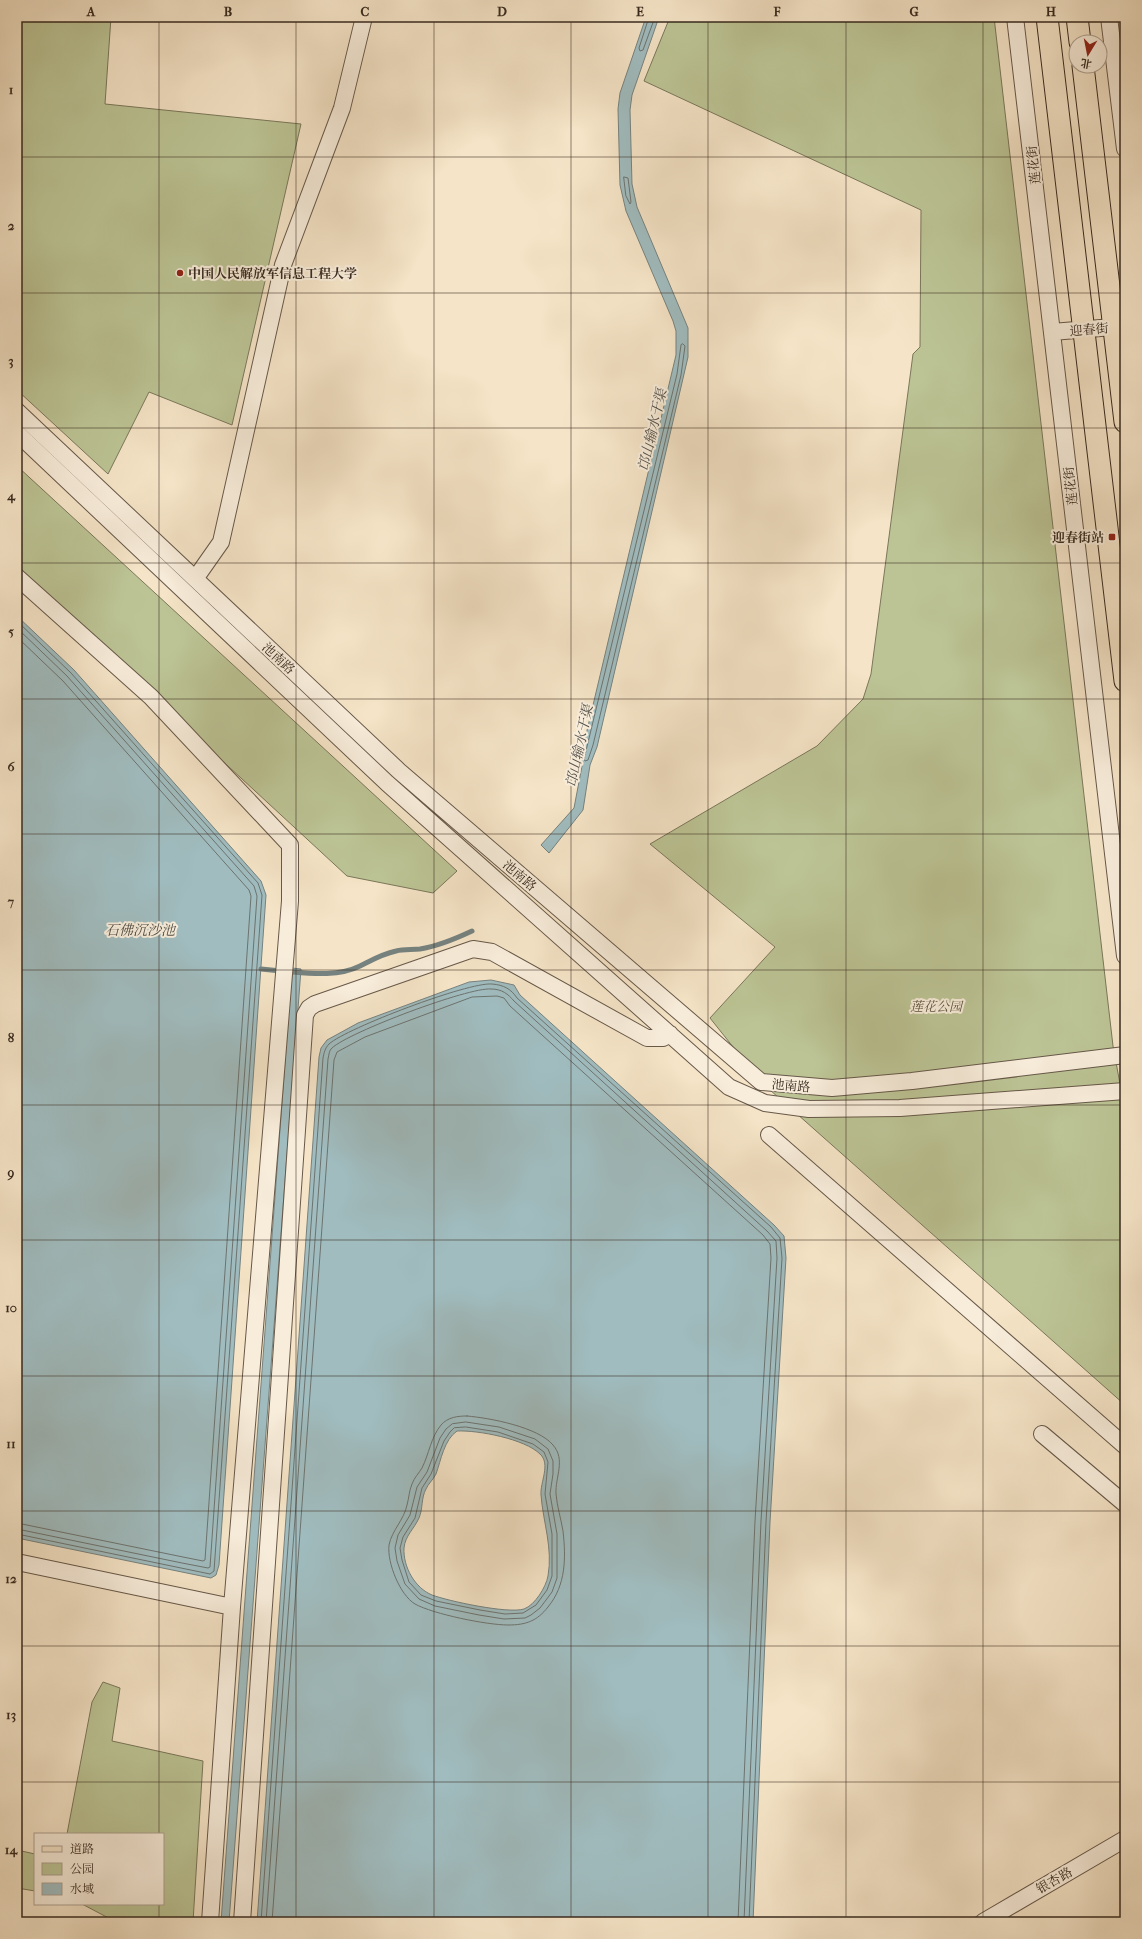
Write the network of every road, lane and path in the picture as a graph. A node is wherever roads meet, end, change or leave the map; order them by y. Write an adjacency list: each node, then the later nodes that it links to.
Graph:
1 (364, 17): 16 (street)
2 (1015, 17): 11 (street, 莲花街)
3 (1047, 17): 10 (main road)
4 (1077, 17): 6 (main road)
5 (1110, 17): 8 (street)
6 (1079, 34)
7 (1084, 74): 9 (main road)
8 (1125, 149)
9 (1119, 326): 10 (street, 迎春街); 13 (main road)
10 (1084, 329): 11 (street, 迎春街); 17 (main road)
11 (1052, 332): 18 (street, 莲花街)
12 (17, 411): 16 (street, 池南路)
13 (1125, 422)
14 (17, 433): 19 (street, 池南路)
15 (17, 577): 27 (street)
16 (196, 579): 20 (street, 池南路)
17 (1125, 681)
18 (1125, 956)
19 (670, 1034): 21 (street, 池南路); 30 (street)
20 (1125, 1055)
21 (1125, 1091)
22 (769, 1134): 24 (street)
23 (1042, 1434): 25 (street)
24 (1125, 1446)
25 (1125, 1504)
26 (17, 1562): 27 (street)
27 (232, 1607): 29 (street)
28 (1125, 1839): 31 (street, 银杏路)
29 (210, 1922)
30 (242, 1922)
31 (983, 1922)

